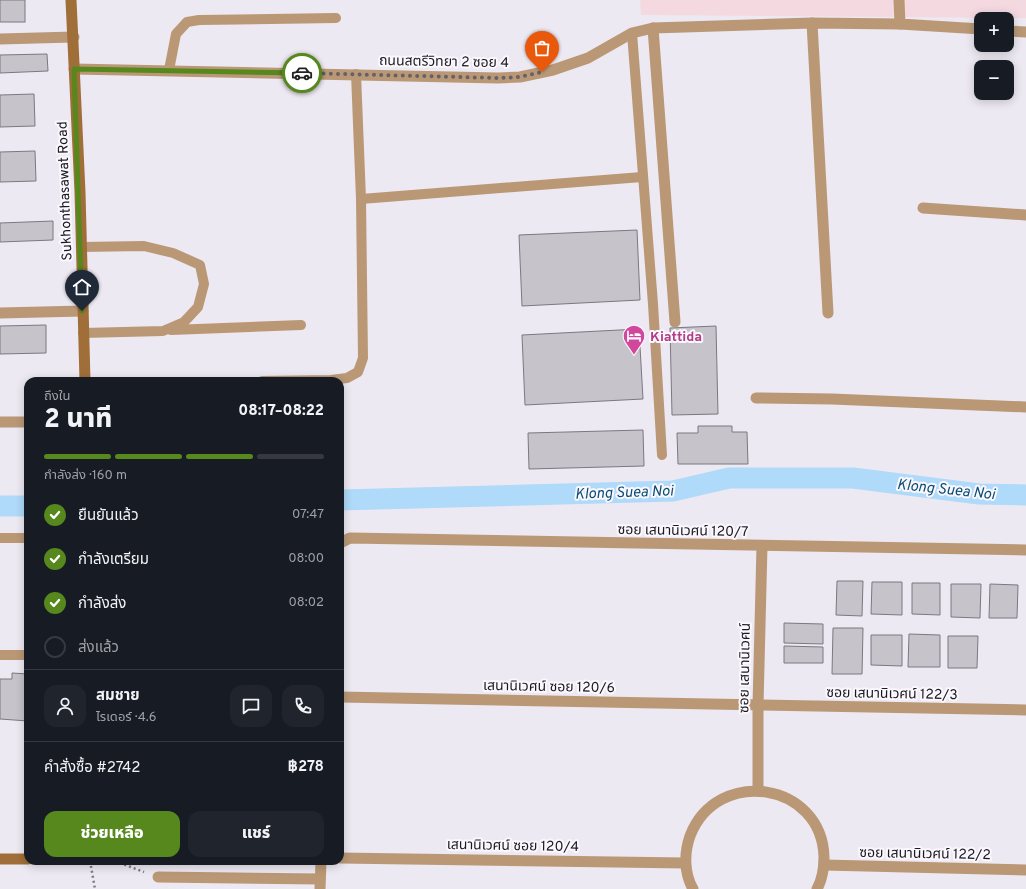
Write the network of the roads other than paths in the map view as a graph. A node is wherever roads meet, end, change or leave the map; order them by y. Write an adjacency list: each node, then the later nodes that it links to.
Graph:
1 (71, 0): 11 (main road, Sukhonthasawat Road)
2 (899, 0): 5 (street)
3 (336, 18): 14 (lane)
4 (812, 23): 5 (street, ถนนสตรีวิทยา 2 ซอย 4); 6 (street, ถนนสตรีวิทยา 2 ซอย 4); 23 (street)
5 (900, 24): 7 (street, ถนนสตรีวิทยา 2 ซอย 4)
6 (653, 28): 10 (street, ถนนสตรีวิทยา 2 ซอย 4); 24 (street)
7 (974, 29)
8 (1014, 31): 9 (street)
9 (1026, 32)
10 (632, 33): 15 (street, ถนนสตรีวิทยา 2 ซอย 4); 16 (lane)
11 (74, 36): 12 (street); 13 (main road, Sukhonthasawat Road)
12 (0, 39)
13 (74, 69): 14 (street, ถนนสตรีวิทยา 2 ซอย 4); 20 (main road, Sukhonthasawat Road)
14 (169, 70): 15 (street, ถนนสตรีวิทยา 2 ซอย 4)
15 (356, 74): 17 (lane)
16 (642, 177): 17 (lane); 34 (lane)
17 (361, 200): 29 (lane)
18 (923, 208): 19 (street)
19 (1026, 215)
20 (80, 247): 21 (main road, Sukhonthasawat Road); 26 (lane)
21 (82, 311): 22 (street); 27 (main road, Sukhonthasawat Road)
22 (0, 312)
23 (828, 313)
24 (675, 322)
25 (301, 325): 26 (lane)
26 (163, 331): 27 (lane)
27 (83, 333): 28 (main road, Sukhonthasawat Road)
28 (85, 377)
29 (344, 378)
30 (756, 398): 31 (street)
31 (1026, 407)
32 (0, 422): 33 (street)
33 (24, 422)
34 (662, 455)
35 (0, 538): 36 (lane)
36 (24, 538)
37 (344, 540): 38 (street, ซอย เสนานิเวศน์ 120/7)
38 (762, 546): 39 (street, ซอย เสนานิเวศน์ 120/7); 43 (street, ซอย เสนานิเวศน์)
39 (1026, 550)
40 (24, 655): 41 (lane)
41 (0, 656)
42 (344, 697): 43 (street, เสนานิเวศน์ ซอย 120/6)
43 (758, 705): 44 (street, ซอย เสนานิเวศน์ 122/3); 45 (street, ซอย เสนานิเวศน์)
44 (1026, 710)
45 (758, 791): 49 (street); 51 (street)
46 (344, 858): 49 (street, เสนานิเวศน์ ซอย 120/4)
47 (0, 859): 48 (main road)
48 (24, 859)
49 (685, 862): 55 (street)
50 (321, 865): 54 (street)
51 (824, 865): 52 (street, ซอย เสนานิเวศน์ 122/2); 56 (street)
52 (1026, 870)
53 (158, 877): 54 (street)
54 (320, 884)
55 (693, 889)
56 (817, 889)

